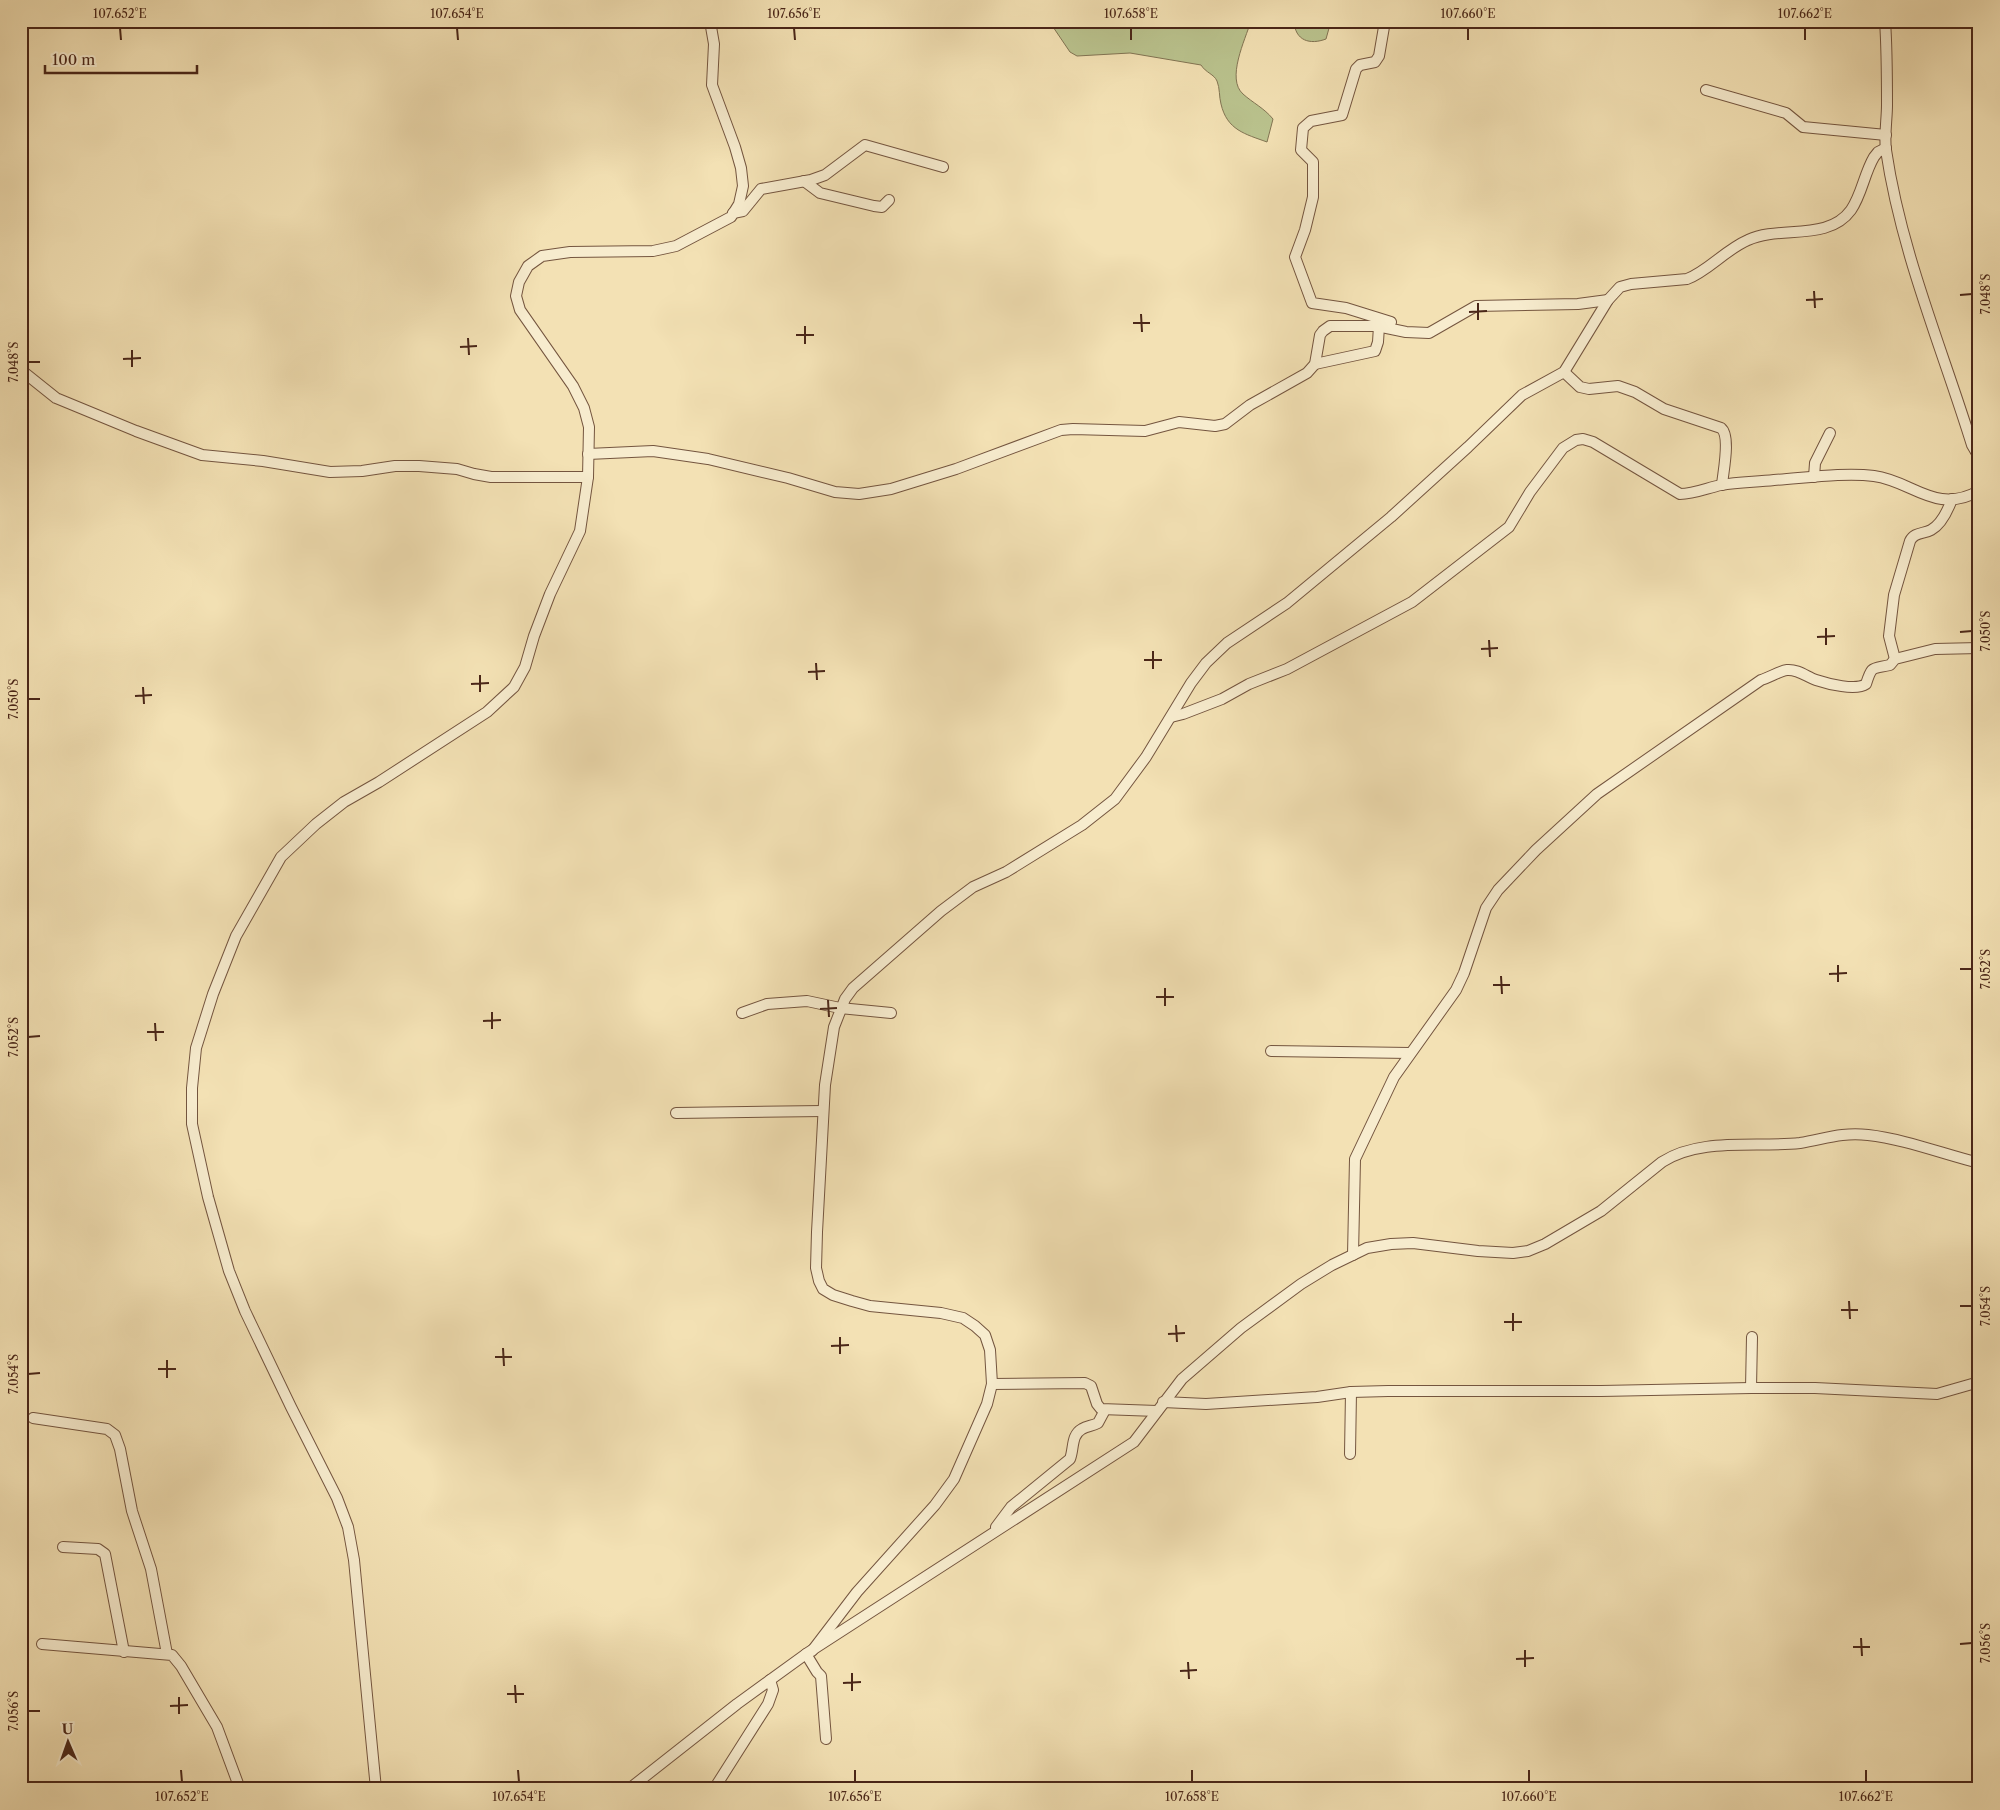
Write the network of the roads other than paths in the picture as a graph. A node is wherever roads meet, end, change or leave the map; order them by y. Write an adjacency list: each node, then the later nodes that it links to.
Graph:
1 (710, 21): 10 (street)
2 (1385, 21): 13 (street)
3 (1885, 21): 5 (street)
4 (1706, 90): 5 (street)
5 (1886, 135): 6 (street)
6 (1886, 148): 11 (street); 19 (street)
7 (943, 167): 8 (street)
8 (804, 181): 9 (street); 10 (street)
9 (889, 200)
10 (733, 213): 18 (street)
11 (1608, 300): 13 (street); 16 (street)
12 (1379, 326): 13 (street); 14 (street); 14 (street)
13 (1433, 331)
14 (1315, 364): 18 (street)
15 (21, 370): 20 (street)
16 (1564, 372): 22 (street); 27 (street)
17 (1830, 433): 21 (street)
18 (588, 454): 20 (street)
19 (1979, 457)
20 (588, 477): 55 (street)
21 (1814, 477): 22 (street); 24 (street)
22 (1722, 485): 27 (street)
23 (1979, 491): 24 (street)
24 (1952, 499): 26 (street)
25 (1979, 648): 26 (street)
26 (1895, 659): 32 (street)
27 (1171, 716): 28 (street)
28 (840, 1008): 29 (street); 30 (street); 33 (street)
29 (742, 1013)
30 (890, 1013)
31 (1270, 1051): 32 (street)
32 (1410, 1053): 36 (street)
33 (823, 1111): 34 (street); 39 (street)
34 (676, 1113)
35 (1979, 1162): 36 (street)
36 (1353, 1255): 42 (street)
37 (1752, 1337): 40 (street)
38 (1979, 1382): 40 (street)
39 (992, 1384): 43 (street); 50 (street)
40 (1751, 1388): 41 (street)
41 (1351, 1392): 42 (street); 45 (street)
42 (1160, 1406): 43 (street); 46 (street)
43 (1104, 1410): 46 (street)
44 (33, 1418): 51 (street)
45 (1350, 1454)
46 (992, 1532): 50 (street)
47 (63, 1546): 49 (street)
48 (42, 1644): 49 (street)
49 (124, 1652): 51 (street)
50 (809, 1652): 52 (street); 53 (street)
51 (167, 1654): 54 (street)
52 (770, 1680): 56 (street); 57 (street)
53 (826, 1739)
54 (240, 1789)
55 (376, 1789)
56 (629, 1789)
57 (714, 1789)

